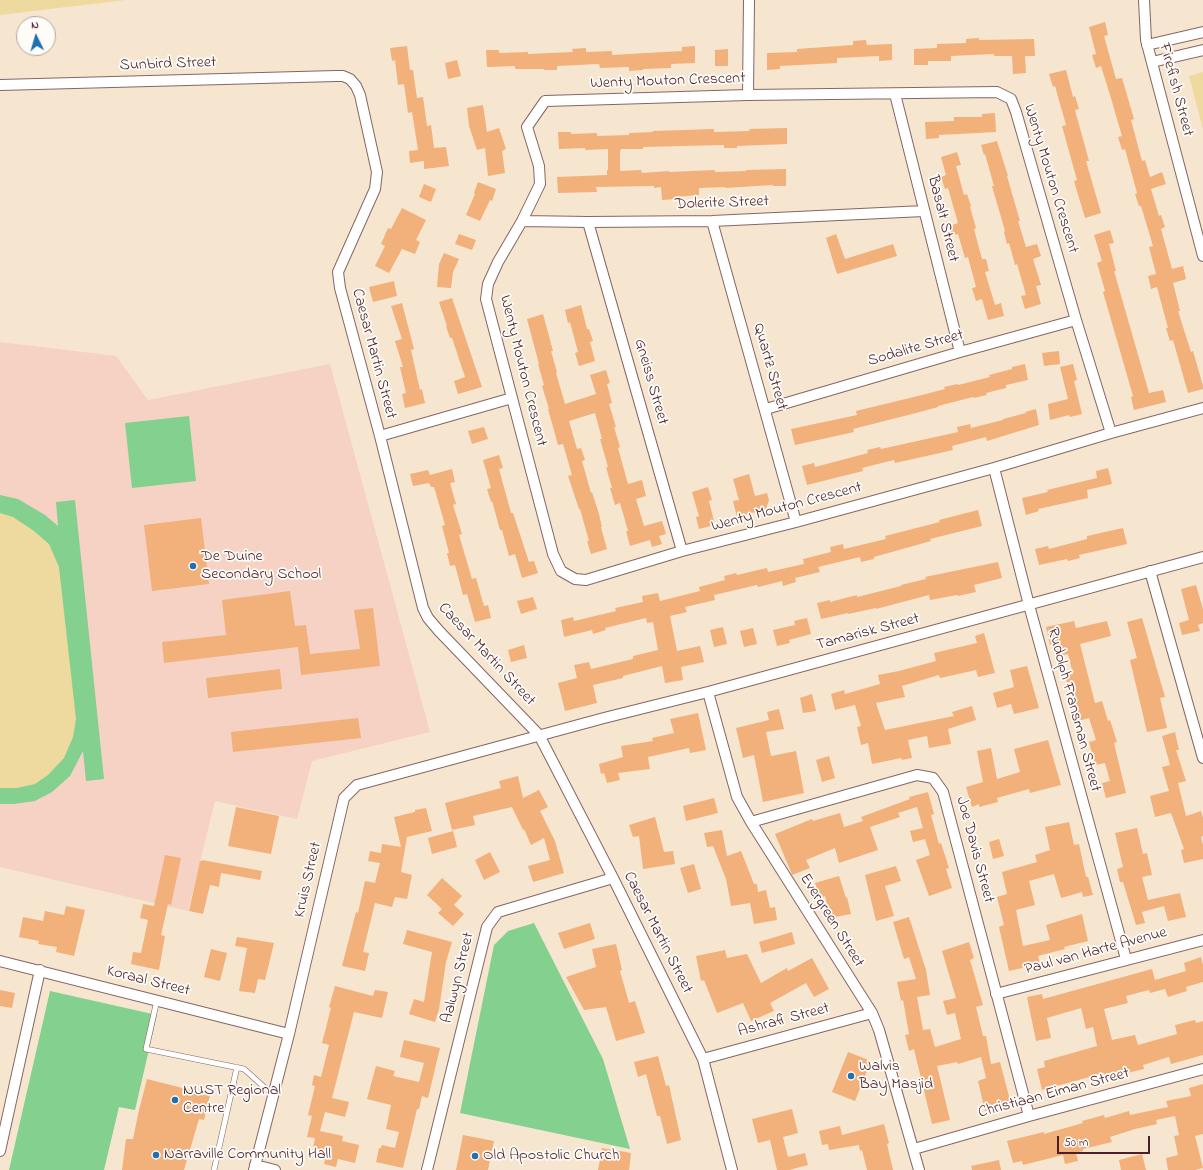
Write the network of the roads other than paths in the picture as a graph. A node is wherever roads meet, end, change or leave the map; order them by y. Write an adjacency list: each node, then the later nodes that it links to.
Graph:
1 (749, 0): 10 (street)
2 (1144, 0): 4 (street, Firefish Street)
3 (1203, 32): 4 (street)
4 (1147, 45): 6 (street, Firefish Street)
5 (1203, 50): 6 (street)
6 (1152, 62): 15 (street, Firefish Street)
7 (336, 76): 8 (street, Sunbird Street); 22 (street, Caesar Martin Street)
8 (0, 85)
9 (895, 94): 10 (street, Wenty Mouton Crescent); 11 (street, Basalt Street); 16 (street, Wenty Mouton Crescent)
10 (748, 95): 12 (street, Wenty Mouton Crescent)
11 (924, 211): 13 (street, Dolerite Street); 17 (street, Basalt Street)
12 (522, 221): 14 (street, Dolerite Street); 18 (street, Wenty Mouton Crescent)
13 (712, 221): 14 (street, Dolerite Street); 20 (street, Quartz Street)
14 (588, 222): 25 (street, Gneiss Street)
15 (1203, 256)
16 (1076, 320): 17 (street, Sodalite Street); 21 (street, Wenty Mouton Crescent)
17 (960, 352): 20 (street, Sodalite Street)
18 (512, 398): 22 (street); 25 (street, Wenty Mouton Crescent)
19 (1203, 408): 21 (street, Wenty Mouton Crescent)
20 (766, 409): 24 (street, Quartz Street)
21 (1110, 433): 23 (street, Wenty Mouton Crescent)
22 (380, 436): 30 (street, Caesar Martin Street)
23 (994, 468): 24 (street, Wenty Mouton Crescent); 28 (street, Rudolph Fransman Street)
24 (796, 522): 25 (street, Wenty Mouton Crescent)
25 (682, 551)
26 (1203, 557): 27 (street, Tamarisk Street)
27 (1150, 571): 28 (street, Tamarisk Street); 31 (street)
28 (1029, 605): 29 (street, Tamarisk Street); 35 (street, Rudolph Fransman Street)
29 (708, 692): 30 (street, Tamarisk Street); 32 (street, Evergreen Street)
30 (539, 735): 33 (street, Caesar Martin Street); 41 (street, Kruis Street)
31 (1203, 758)
32 (751, 822): 38 (street, Joe Davis Street); 40 (street, Evergreen Street)
33 (613, 878): 42 (street, Caesar Martin Street); 53 (street, Aalwyn Street)
34 (1203, 940): 35 (street, Paul van Harte Avenue)
35 (1126, 959): 38 (street, Paul van Harte Avenue)
36 (0, 961): 37 (street, Koraal Street)
37 (40, 970): 39 (street, Koraal Street); 47 (street)
38 (996, 994): 46 (street, Joe Davis Street)
39 (157, 1000): 41 (street, Koraal Street); 43 (lane)
40 (872, 1013): 42 (street, Ashrafi Street); 48 (street, Evergreen Street)
41 (289, 1034): 45 (street, Kruis Street)
42 (703, 1059): 54 (street, Caesar Martin Street)
43 (237, 1067): 45 (lane); 51 (lane)
44 (1203, 1069): 46 (street, Christiaan Eiman Street)
45 (273, 1095): 50 (street, Kruis Street)
46 (1029, 1116): 48 (street, Christiaan Eiman Street)
47 (4, 1118): 49 (street)
48 (914, 1149): 55 (street, Evergreen Street)
49 (0, 1151)
50 (255, 1168): 52 (street)
51 (214, 1170)
52 (275, 1170)
53 (426, 1170)
54 (732, 1170)
55 (919, 1170)

